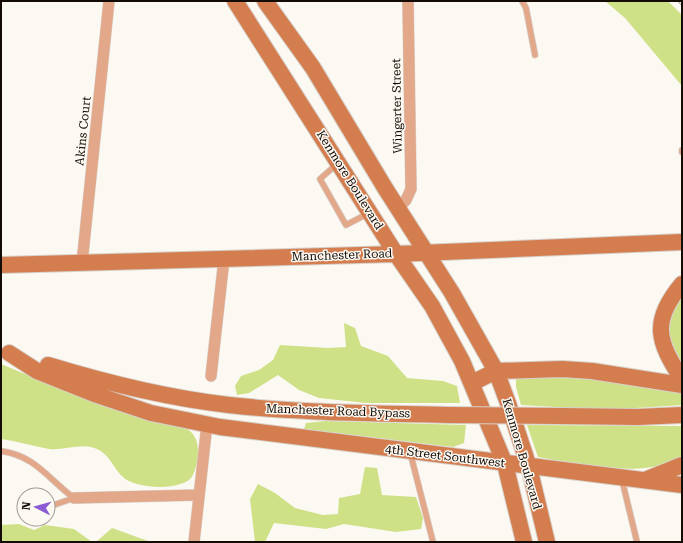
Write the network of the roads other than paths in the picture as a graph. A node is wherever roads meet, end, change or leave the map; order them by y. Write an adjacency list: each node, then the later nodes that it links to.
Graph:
1 (109, 1): 14 (street, Akins Court)
2 (235, 1): 7 (main road, Kenmore Boulevard)
3 (265, 1): 8 (main road, Kenmore Boulevard)
4 (408, 1): 8 (street, Wingerter Street)
5 (522, 1): 6 (lane)
6 (536, 55)
7 (339, 162): 9 (main road, Kenmore Boulevard); 9 (lane)
8 (399, 207): 11 (main road, Kenmore Boulevard)
9 (371, 212): 12 (main road, Kenmore Boulevard)
10 (682, 242): 11 (main road, Manchester Road)
11 (427, 253): 12 (main road, Manchester Road); 18 (main road, Kenmore Boulevard)
12 (396, 254): 13 (main road, Manchester Road); 21 (main road, Kenmore Boulevard)
13 (224, 259): 14 (main road, Manchester Road); 19 (street)
14 (82, 263): 15 (main road, Manchester Road)
15 (1, 265)
16 (682, 284): 20 (main road)
17 (5, 351): 23 (main road, Manchester Road Bypass, bridge); 24 (main road, 4th Street Southwest)
18 (496, 372): 21 (main road); 22 (main road); 29 (main road, Kenmore Boulevard)
19 (211, 376)
20 (682, 379)
21 (472, 383): 27 (main road, Kenmore Boulevard)
22 (682, 385)
23 (682, 415)
24 (207, 424): 26 (main road, 4th Street Southwest); 33 (street)
25 (1, 451): 34 (lane)
26 (410, 451): 27 (main road, 4th Street Southwest); 37 (lane)
27 (505, 464): 29 (main road, 4th Street Southwest); 38 (main road, Kenmore Boulevard)
28 (682, 465): 31 (main road)
29 (529, 467): 30 (main road, 4th Street Southwest); 39 (main road, Kenmore Boulevard)
30 (622, 478): 31 (main road, 4th Street Southwest); 40 (lane)
31 (644, 480): 32 (main road, 4th Street Southwest)
32 (682, 486)
33 (199, 495): 34 (street); 36 (street)
34 (74, 498): 35 (lane)
35 (56, 505)
36 (194, 542)
37 (433, 542)
38 (524, 542)
39 (547, 542)
40 (637, 542)

